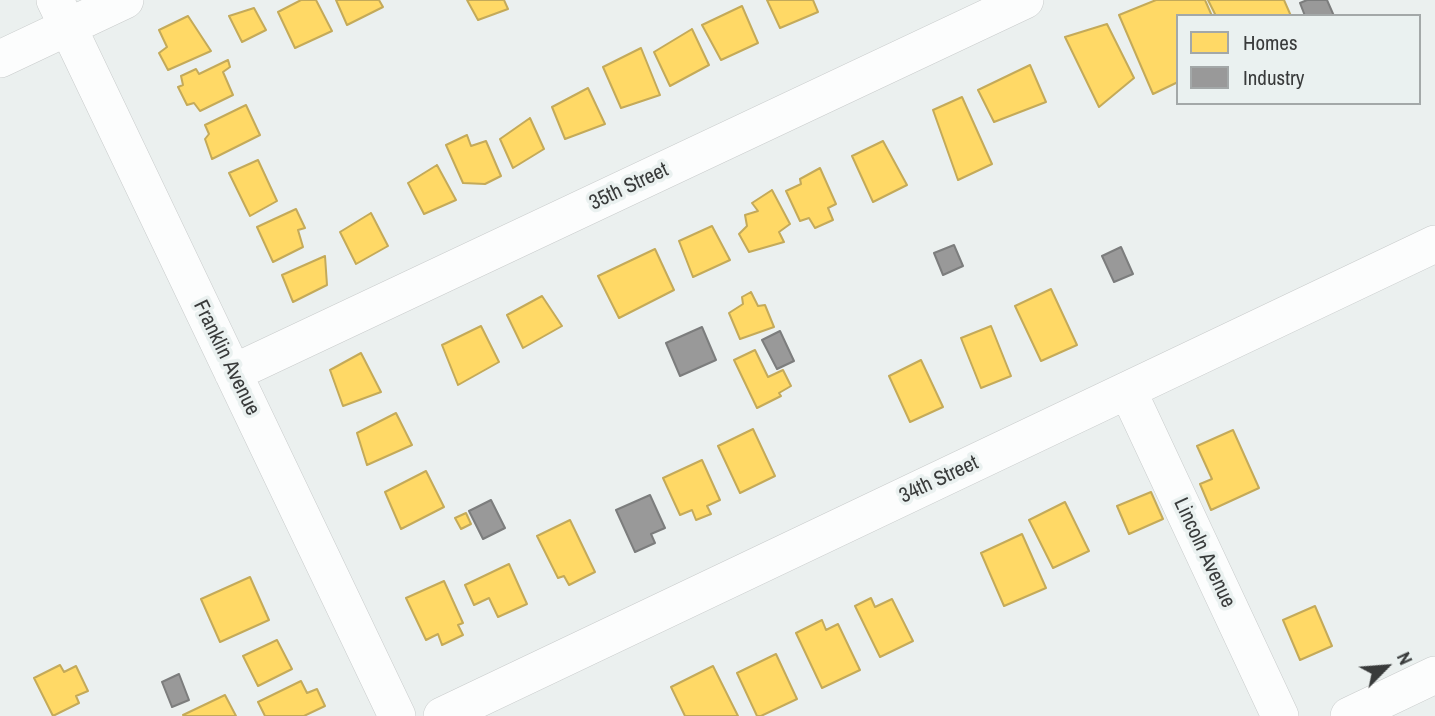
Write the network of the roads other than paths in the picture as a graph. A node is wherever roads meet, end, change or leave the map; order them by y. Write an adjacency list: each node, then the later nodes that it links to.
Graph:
1 (125, 0): 3 (street)
2 (1025, 0): 6 (street, 35th Street)
3 (62, 13): 4 (street); 6 (street, Franklin Avenue)
4 (0, 59)
5 (1435, 244): 7 (street, 34th Street)
6 (233, 373): 9 (street, Franklin Avenue)
7 (1128, 391): 10 (street, 34th Street); 11 (street, Lincoln Avenue)
8 (1435, 675): 12 (street)
9 (397, 716)
10 (442, 716)
11 (1280, 716)
12 (1349, 716)

